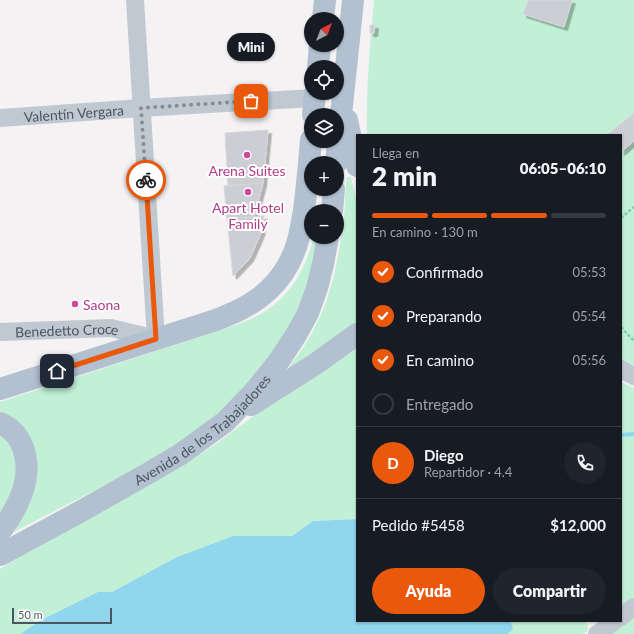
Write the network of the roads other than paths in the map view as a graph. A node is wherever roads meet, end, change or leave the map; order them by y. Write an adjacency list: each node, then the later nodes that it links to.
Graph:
1 (134, 0): 9 (street)
2 (325, 0): 4 (main road)
3 (353, 0): 5 (main road)
4 (324, 12)
5 (344, 87)
6 (343, 100): 12 (main road)
7 (344, 100): 13 (main road)
8 (314, 102): 9 (street, Valentín Vergara)
9 (141, 108): 10 (street, Valentín Vergara); 17 (street)
10 (0, 118)
11 (310, 148): 17 (main road)
12 (337, 156)
13 (356, 162)
14 (327, 244): 21 (main road, Avenida de los Trabajadores)
15 (0, 332): 17 (street, Benedetto Croce)
16 (356, 335): 21 (main road)
17 (156, 339): 20 (main road)
18 (622, 370): 19 (street)
19 (634, 376)
20 (0, 389)
21 (225, 422): 24 (main road, Avenida de los Trabajadores)
22 (0, 423): 23 (main road)
23 (0, 532)
24 (0, 554)
25 (634, 607): 26 (street)
26 (622, 616)
27 (591, 622): 29 (street)
28 (614, 622): 29 (street)
29 (597, 634)

